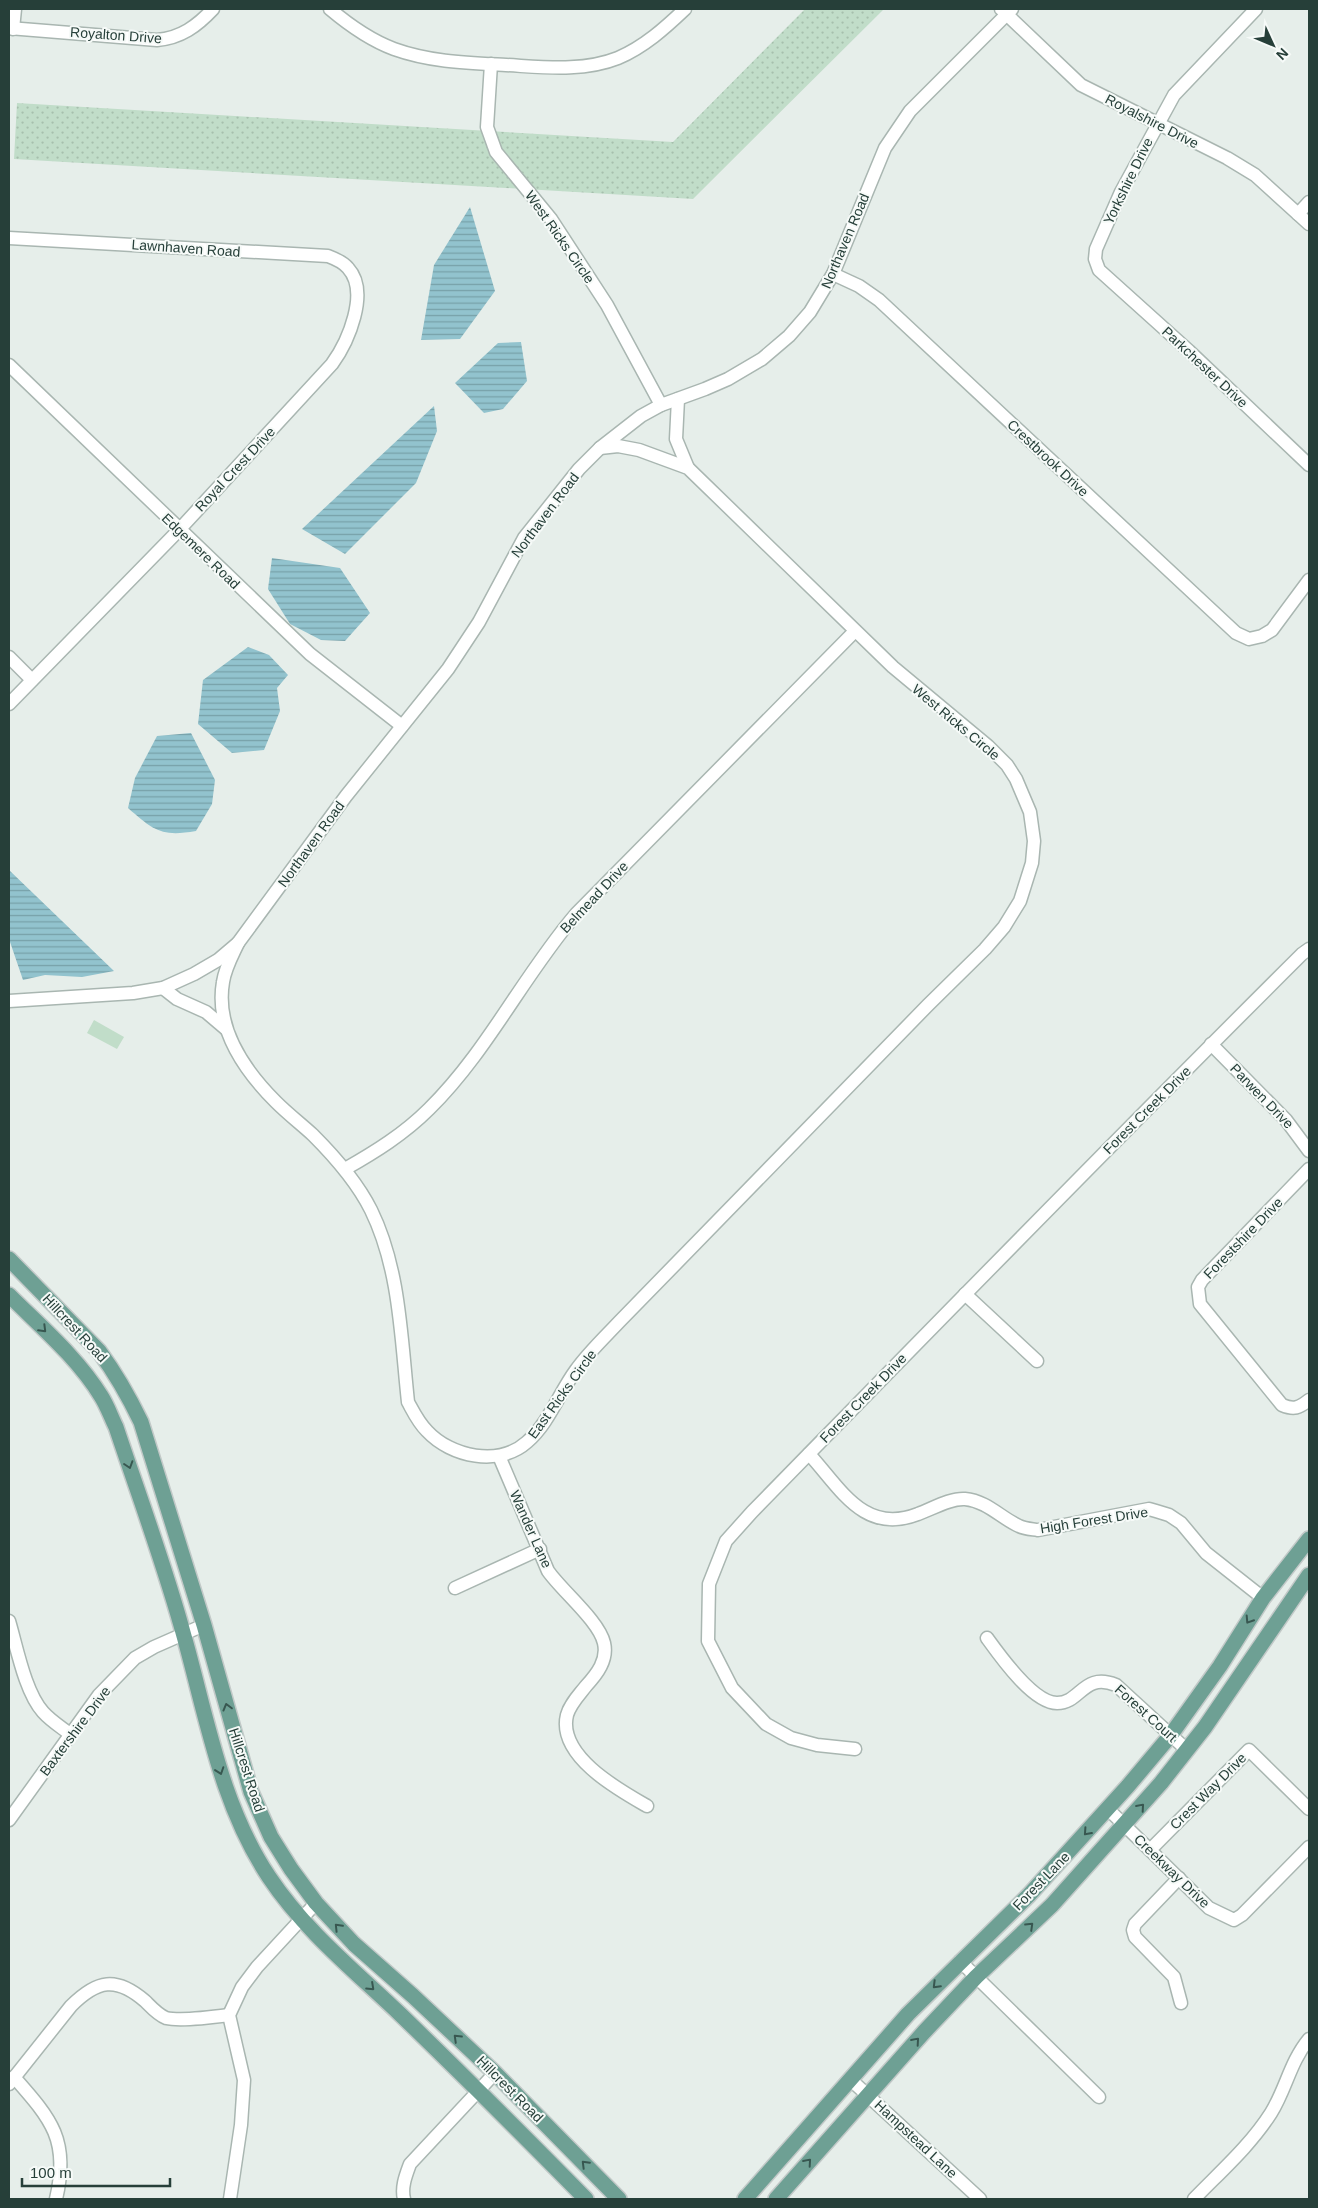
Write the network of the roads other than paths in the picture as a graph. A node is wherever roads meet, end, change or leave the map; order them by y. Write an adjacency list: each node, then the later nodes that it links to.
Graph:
1 (15, 9): 7 (street)
2 (213, 9): 7 (street, Royalton Drive)
3 (330, 9): 8 (street)
4 (685, 9): 8 (street)
5 (1256, 9): 9 (street, Yorkshire Drive)
6 (1007, 11): 9 (street, Royalshire Drive); 15 (street, Northaven Road)
7 (11, 28)
8 (491, 64): 19 (street, West Ricks Circle)
9 (1157, 124): 11 (street, Royalshire Drive); 14 (street, Yorkshire Drive)
10 (1309, 202): 11 (street)
11 (1298, 214): 12 (street, Royalshire Drive)
12 (1309, 224)
13 (9, 238): 16 (street, Lawnhaven Road)
14 (1099, 270): 21 (street, Parkchester Drive)
15 (833, 274): 18 (street, Northaven Road); 24 (street, Crestbrook Drive)
16 (354, 278): 23 (street, Royal Crest Drive)
17 (9, 365): 23 (street, Edgemere Road)
18 (678, 399): 19 (street, Northaven Road); 22 (street, West Ricks Circle)
19 (661, 405): 20 (street, Northaven Road)
20 (600, 448): 22 (street, West Ricks Circle); 29 (street, Northaven Road)
21 (1309, 465)
22 (688, 468): 25 (street, West Ricks Circle)
23 (179, 530): 27 (street, Royal Crest Drive); 29 (street, Edgemere Road)
24 (1309, 580)
25 (855, 631): 36 (street, West Ricks Circle); 38 (street, Belmead Drive)
26 (9, 657): 27 (street)
27 (32, 680): 28 (street, Royal Crest Drive)
28 (9, 704)
29 (402, 726): 30 (street, Northaven Road)
30 (238, 944): 32 (street, Northaven Road); 34 (street, East Ricks Circle)
31 (1309, 949): 35 (street, Forest Creek Drive)
32 (163, 988): 33 (street, Northaven Road); 34 (street, East Ricks Circle)
33 (9, 1001)
34 (226, 1029): 38 (street, East Ricks Circle)
35 (1212, 1044): 37 (street, Parwen Drive); 41 (street, Forest Creek Drive)
36 (831, 1106): 46 (street, East Ricks Circle)
37 (1309, 1151)
38 (345, 1169): 46 (street, East Ricks Circle)
39 (1309, 1169): 44 (street, Forestshire Drive)
40 (9, 1259): 55 (main road, Hillcrest Road)
41 (964, 1294): 43 (street); 45 (street, Forest Creek Drive)
42 (9, 1295): 56 (main road, Hillcrest Road, one-way to 56)
43 (1037, 1361)
44 (1309, 1400)
45 (809, 1454): 53 (street, High Forest Drive); 60 (street, Forest Creek Drive)
46 (499, 1456): 48 (street, Wander Lane)
47 (1309, 1539): 49 (main road, Forest Lane)
48 (540, 1549): 51 (street); 62 (street, Wander Lane)
49 (1280, 1575): 52 (main road); 53 (main road, Forest Lane)
50 (1309, 1575): 52 (main road, Forest Lane)
51 (455, 1588)
52 (1298, 1589): 61 (main road, Forest Lane)
53 (1263, 1598): 59 (main road, Forest Lane, one-way to 59)
54 (9, 1621): 58 (street)
55 (204, 1626): 56 (street, Baxtershire Drive); 70 (main road, Hillcrest Road, one-way to 55)
56 (184, 1633): 58 (street, Baxtershire Drive); 71 (main road, Hillcrest Road, one-way to 71)
57 (986, 1638): 59 (street, Forest Court)
58 (70, 1734): 65 (street, Baxtershire Drive)
59 (1170, 1736): 61 (street, Forest Court); 63 (main road, Forest Lane)
60 (855, 1749)
61 (1187, 1750): 66 (main road, Forest Lane, one-way to 61)
62 (647, 1806)
63 (1108, 1809): 66 (street, Creekway Drive); 72 (main road, Forest Lane, one-way to 72)
64 (1309, 1809): 68 (street, Crest Way Drive)
65 (9, 1820)
66 (1125, 1825): 68 (street, Creekway Drive); 73 (main road, Forest Lane, one-way to 66)
67 (1309, 1847): 69 (street, Creekway Drive)
68 (1150, 1850): 69 (street, Creekway Drive)
69 (1179, 1878): 74 (street)
70 (316, 1904): 71 (street); 77 (main road, Hillcrest Road, one-way to 70)
71 (301, 1918): 75 (street); 80 (main road, Hillcrest Road, one-way to 80)
72 (960, 1961): 73 (street); 79 (main road, Forest Lane, one-way to 79)
73 (976, 1977): 81 (main road, Forest Lane, one-way to 73); 82 (street)
74 (1181, 2003)
75 (229, 2015): 78 (street); 84 (street)
76 (1309, 2039): 91 (street)
77 (495, 2074): 80 (street); 87 (main road, Hillcrest Road, one-way to 77)
78 (12, 2080): 83 (street)
79 (851, 2080): 81 (street, Hampstead Lane); 88 (main road, Forest Lane)
80 (478, 2090): 85 (street); 86 (main road, Hillcrest Road)
81 (868, 2095): 89 (main road, Forest Lane, one-way to 81); 90 (street, Hampstead Lane)
82 (1099, 2097)
83 (56, 2199)
84 (230, 2199)
85 (404, 2199)
86 (586, 2199)
87 (619, 2199)
88 (745, 2199)
89 (776, 2199)
90 (980, 2199)
91 (1194, 2199)

